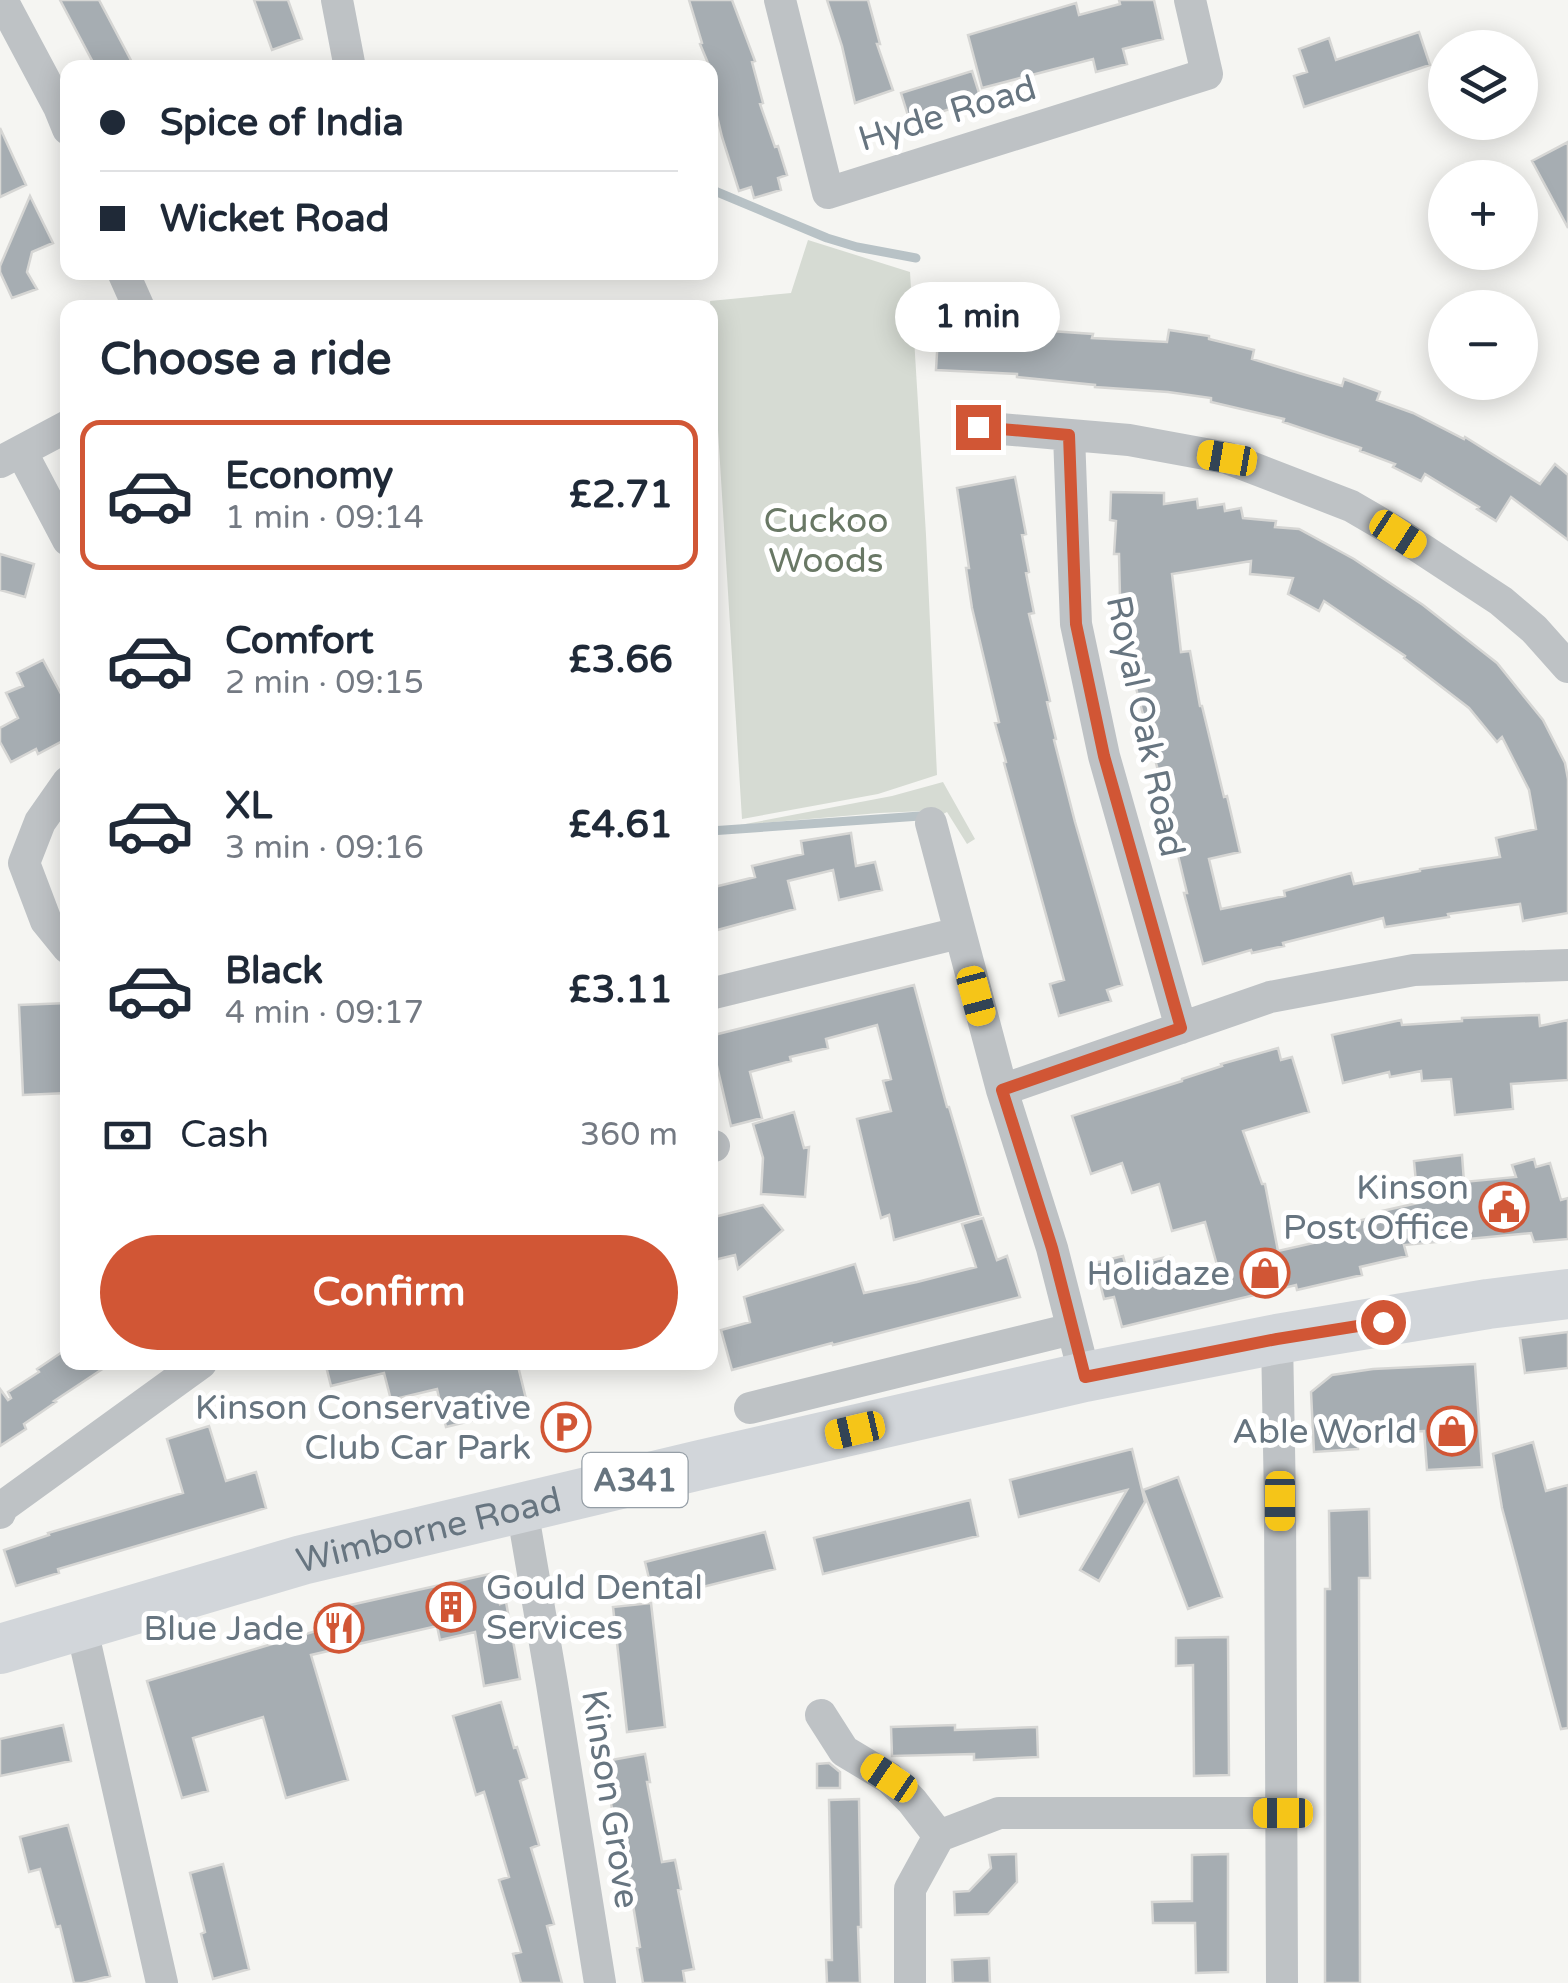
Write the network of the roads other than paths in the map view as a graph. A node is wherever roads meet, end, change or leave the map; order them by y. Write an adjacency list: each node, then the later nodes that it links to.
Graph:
1 (2, 0): 6 (street)
2 (337, 0): 5 (street)
3 (780, 0): 4 (street, Hyde Road)
4 (1190, 0)
5 (348, 60)
6 (60, 109)
7 (978, 427): 9 (street)
8 (60, 430): 10 (street)
9 (1069, 435): 12 (street); 19 (street, Royal Oak Road)
10 (10, 456): 11 (street)
11 (60, 528)
12 (1568, 667)
13 (60, 793): 16 (street)
14 (931, 823): 15 (street)
15 (960, 933): 18 (street); 20 (street)
16 (60, 938)
17 (1568, 965): 19 (street)
18 (718, 992)
19 (1181, 1028): 20 (street)
20 (1002, 1090): 22 (street)
21 (1568, 1294): 23 (main road, Wimborne Road / A341)
22 (1072, 1329): 25 (street); 26 (street)
23 (1277, 1339): 25 (main road, Wimborne Road / A341); 32 (street)
24 (191, 1370): 28 (street)
25 (1085, 1377): 27 (main road, Wimborne Road / A341)
26 (750, 1408)
27 (522, 1509): 29 (main road, Wimborne Road / A341); 35 (street, Kinson Grove)
28 (0, 1513)
29 (81, 1626): 30 (main road, Wimborne Road / A341); 34 (street)
30 (0, 1649)
31 (821, 1715): 33 (street)
32 (1283, 1813): 33 (street); 37 (street)
33 (939, 1836): 36 (street)
34 (162, 1983)
35 (600, 1983)
36 (910, 1983)
37 (1282, 1983)

